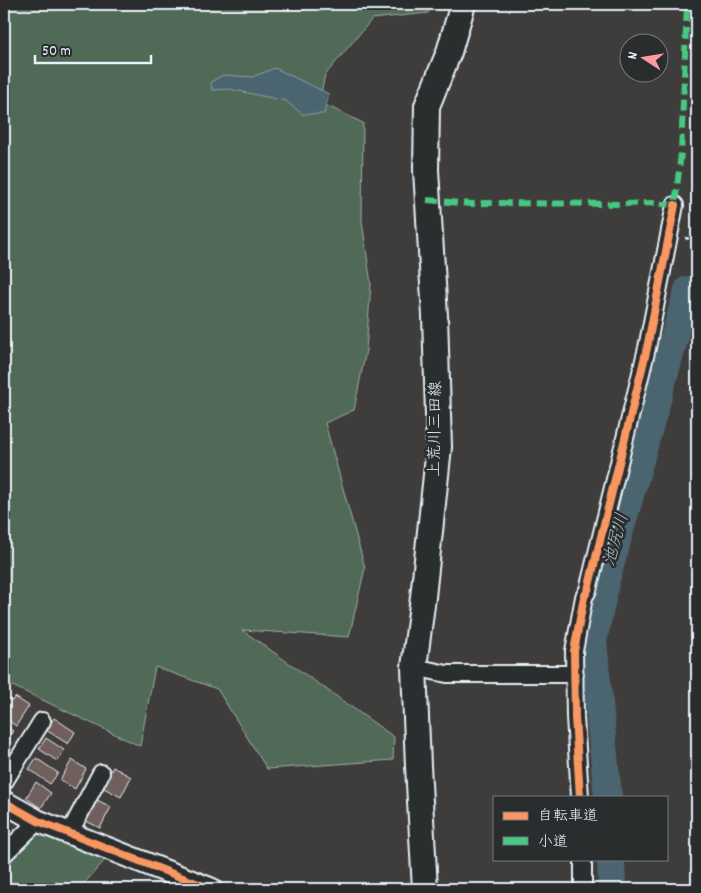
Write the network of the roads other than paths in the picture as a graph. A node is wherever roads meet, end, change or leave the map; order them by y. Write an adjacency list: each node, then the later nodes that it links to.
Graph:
1 (463, 4): 3 (main road, 上荒川三田線)
2 (675, 205): 4 (street)
3 (414, 667): 4 (street); 15 (main road, 上荒川三田線)
4 (575, 674): 8 (street)
5 (42, 720): 7 (street)
6 (100, 773): 11 (street)
7 (4, 782)
8 (580, 796)
9 (4, 802): 10 (street)
10 (38, 821): 11 (street); 12 (street)
11 (69, 834): 14 (street)
12 (4, 854)
13 (583, 860): 16 (street)
14 (211, 889)
15 (425, 889)
16 (583, 889)

